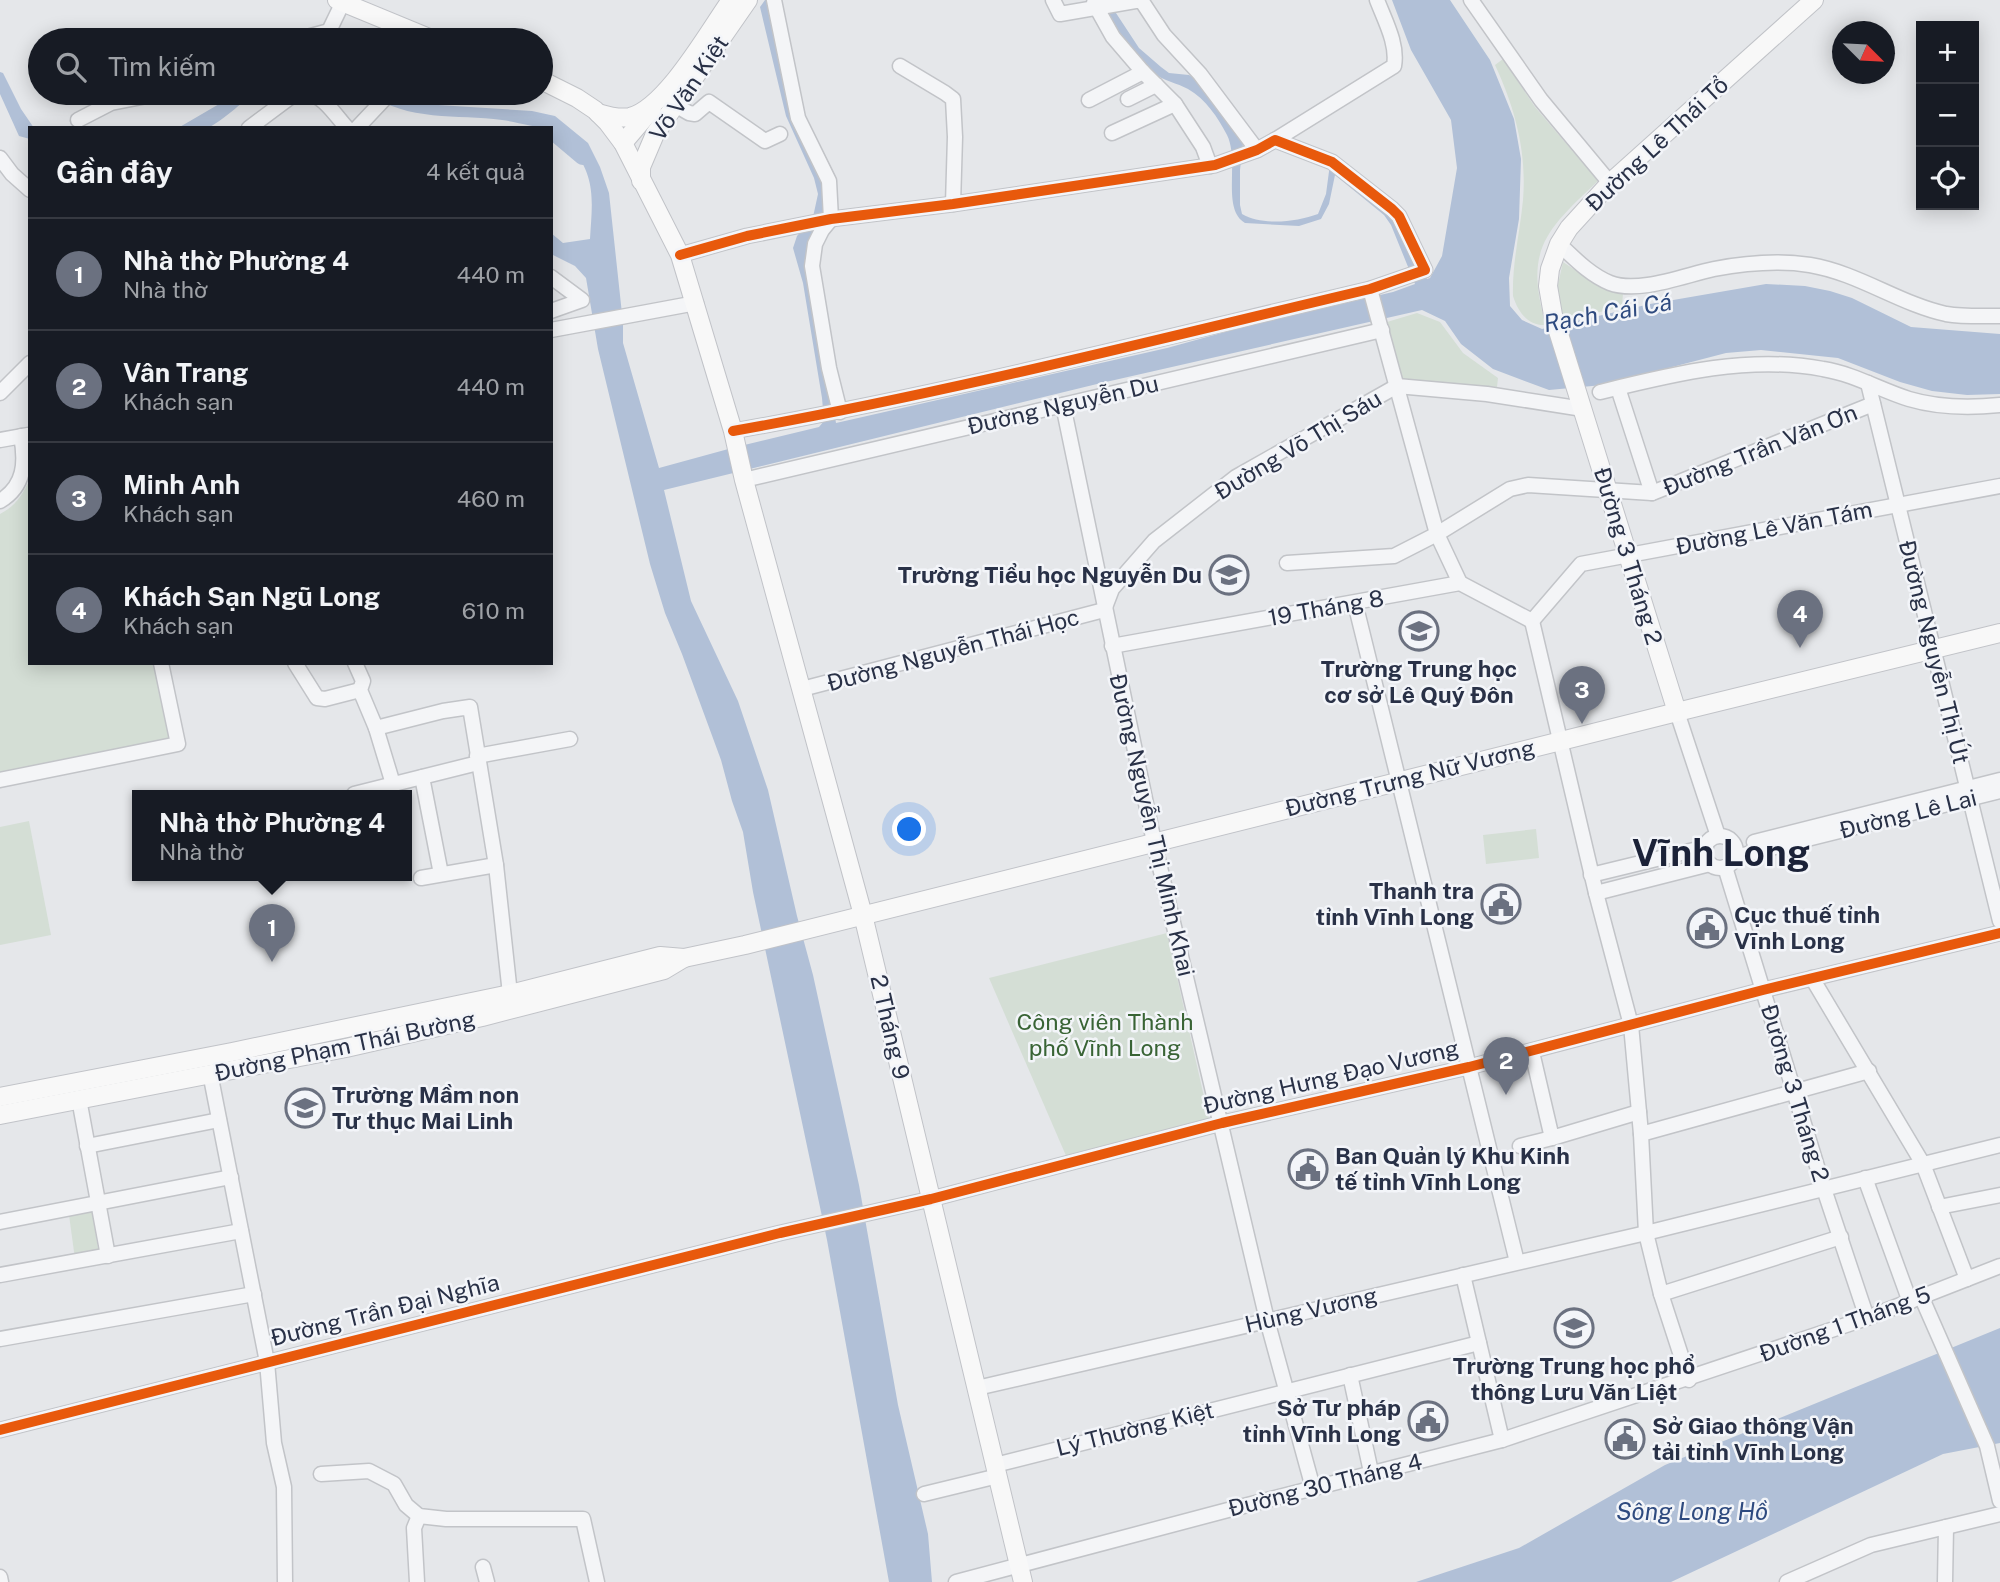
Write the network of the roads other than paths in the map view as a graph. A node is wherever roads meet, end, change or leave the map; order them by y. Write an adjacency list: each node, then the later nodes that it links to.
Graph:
1 (731, 0): 25 (main road, Võ Văn Kiệt)
2 (748, 0): 25 (main road, Võ Văn Kiệt)
3 (774, 0): 43 (street)
4 (1053, 0): 11 (street)
5 (1377, 0): 34 (street)
6 (1471, 0): 40 (street)
7 (1814, 0): 40 (main road, Đường Lê Thái Tổ)
8 (340, 1): 10 (main road); 12 (street)
9 (1138, 1): 11 (street); 36 (street)
10 (367, 6): 13 (main road)
11 (1097, 6): 15 (street)
12 (330, 28)
13 (406, 28)
14 (900, 66): 42 (street)
15 (1143, 72): 16 (street); 19 (street)
16 (1156, 85): 18 (street); 20 (street)
17 (553, 86): 26 (main road)
18 (1128, 99)
19 (1089, 100)
20 (1175, 104): 31 (street); 38 (street)
21 (107, 105): 27 (street)
22 (280, 105): 29 (street)
23 (326, 105): 30 (street)
24 (378, 105): 28 (street)
25 (668, 106): 26 (main road, Võ Văn Kiệt); 32 (street); 33 (main road, Võ Văn Kiệt); 35 (main road)
26 (597, 113): 35 (main road, 2 Tháng 9)
27 (78, 120)
28 (361, 123)
29 (252, 126)
30 (345, 126)
31 (1112, 133)
32 (780, 134)
33 (653, 138): 35 (main road); 39 (main road, Võ Văn Kiệt)
34 (1275, 140): 36 (street); 47 (street)
35 (623, 142): 39 (main road, 2 Tháng 9)
36 (1254, 151): 38 (street)
37 (0, 158): 41 (street)
38 (1210, 166): 42 (street)
39 (641, 181): 45 (main road, 2 Tháng 9)
40 (1610, 183): 44 (main road, Đường Lê Thái Tổ)
41 (28, 188)
42 (953, 204): 43 (street)
43 (828, 220): 45 (street); 64 (street)
44 (1559, 244): 50 (main road, Đường Lê Thái Tổ); 51 (street)
45 (680, 255): 48 (main road, 2 Tháng 9)
46 (553, 278): 49 (street)
47 (1371, 292): 52 (street); 64 (street)
48 (696, 303): 53 (street); 66 (main road, 2 Tháng 9)
49 (553, 310)
50 (1553, 315): 60 (main road, Đường 3 Tháng 2)
51 (2000, 316)
52 (1381, 328): 56 (street); 62 (street, Đường Nguyễn Du)
53 (553, 330)
54 (28, 365): 59 (street)
55 (1868, 383): 57 (street); 61 (street, Đường Nguyễn Thị Út); 63 (street)
56 (1397, 386): 60 (street, Đường Võ Thị Sáu); 74 (street); 79 (street, Đường Võ Thị Sáu)
57 (1618, 388): 58 (street); 71 (street)
58 (1600, 392)
59 (0, 393)
60 (1581, 402): 70 (main road, Đường 3 Tháng 2)
61 (1873, 404): 71 (street, Đường Trần Văn Ơn); 73 (street, Đường Nguyễn Thị Út)
62 (1063, 405): 68 (street, Đường Nguyễn Du); 79 (street, Đường Nguyễn Thị Minh Khai)
63 (2000, 405)
64 (840, 412): 66 (street)
65 (26, 435): 67 (street); 72 (street)
66 (734, 436): 68 (main road, 2 Tháng 9)
67 (0, 440)
68 (744, 478): 87 (main road, 2 Tháng 9)
69 (2000, 486): 73 (street, Đường Lê Văn Tám)
70 (1608, 492): 71 (street, Đường Trần Văn Ơn); 74 (street, Đường Trần Văn Ơn); 75 (main road, Đường 3 Tháng 2)
71 (1651, 493)
72 (0, 501)
73 (1897, 505): 75 (street, Đường Lê Văn Tám); 83 (street, Đường Nguyễn Thị Út)
74 (1437, 534): 76 (street, Đường Trần Văn Ơn); 77 (street)
75 (1628, 556): 80 (street, Đường Lê Văn Tám); 89 (main road, Đường 3 Tháng 2)
76 (1287, 563)
77 (1460, 583): 78 (street, 19 Tháng 8); 80 (street)
78 (1355, 603): 82 (street, 19 Tháng 8); 97 (street)
79 (1104, 610): 82 (street, Đường Nguyễn Thị Minh Khai); 87 (street, Đường Nguyễn Thái Học)
80 (1532, 621): 92 (street)
81 (2000, 633): 83 (main road, Đường Trưng Nữ Vương)
82 (1112, 646): 103 (street, Đường Nguyễn Thị Minh Khai)
83 (1933, 650): 89 (main road, Đường Trưng Nữ Vương); 101 (street, Đường Nguyễn Thị Út)
84 (161, 665): 95 (street)
85 (296, 665): 88 (street)
86 (356, 665): 88 (street)
87 (802, 689): 112 (main road, 2 Tháng 9)
88 (360, 690): 90 (street)
89 (1676, 712): 92 (main road, Đường Trưng Nữ Vương); 102 (street, Đường 3 Tháng 2)
90 (376, 728): 93 (street); 98 (street)
91 (569, 739): 93 (street)
92 (1560, 741): 97 (main road, Đường Trưng Nữ Vương); 109 (street)
93 (478, 759): 94 (street); 107 (street)
94 (422, 777): 98 (street); 108 (street)
95 (0, 780)
96 (2000, 780): 101 (street, Đường Lê Lai)
97 (1399, 781): 103 (main road, Đường Trưng Nữ Vương); 121 (street)
98 (393, 784): 99 (street)
99 (370, 790)
100 (2000, 791): 101 (street, Đường Lê Lai)
101 (1970, 793): 105 (street, Đường Lê Lai); 113 (street, Đường Nguyễn Thị Út)
102 (1718, 836): 104 (street); 105 (street)
103 (1154, 842): 112 (main road, Đường Trưng Nữ Vương); 131 (street, Đường Nguyễn Thị Minh Khai)
104 (1706, 847): 106 (street); 109 (street)
105 (1732, 857): 106 (street); 117 (street, Đường 3 Tháng 2)
106 (1710, 864): 111 (street)
107 (496, 865): 108 (street); 118 (street)
108 (441, 874): 110 (street)
109 (1591, 875): 111 (street)
110 (421, 878)
111 (1595, 892): 119 (street)
112 (863, 915): 115 (main road, Đường Trưng Nữ Vương); 142 (main road, 2 Tháng 9)
113 (2000, 921)
114 (2000, 933): 116 (street, Đường Hưng Đạo Vương)
115 (745, 945): 118 (main road, Đường Phạm Thái Bường)
116 (1812, 978): 117 (street, Đường Hưng Đạo Vương); 122 (street)
117 (1763, 990): 119 (street, Đường Hưng Đạo Vương); 125 (street, Đường 3 Tháng 2)
118 (511, 1002): 123 (main road, Đường Phạm Thái Bường); 124 (main road, Đường Phạm Thái Bường)
119 (1631, 1025): 120 (street, Đường Hưng Đạo Vương); 128 (street)
120 (1532, 1052): 121 (street, Đường Hưng Đạo Vương); 133 (street)
121 (1469, 1067): 131 (street, Đường Hưng Đạo Vương); 151 (street)
122 (1869, 1071): 125 (street); 137 (street)
123 (210, 1073): 124 (main road, Đường Phạm Thái Bường); 130 (street)
124 (156, 1076): 126 (main road, Đường Phạm Thái Bường); 127 (main road, Đường Phạm Thái Bường)
125 (1796, 1092): 132 (street); 140 (street, Đường 3 Tháng 2)
126 (0, 1097)
127 (79, 1099): 129 (main road, Đường Phạm Thái Bường); 135 (street)
128 (1639, 1112): 132 (street); 133 (street)
129 (0, 1115)
130 (219, 1121): 135 (street); 138 (street)
131 (1222, 1122): 142 (street, Đường Hưng Đạo Vương); 160 (street, Đường Nguyễn Thị Minh Khai)
132 (1641, 1135): 148 (street)
133 (1552, 1138): 136 (street)
134 (2000, 1145): 137 (street, Hùng Vương)
135 (87, 1146): 143 (street)
136 (1520, 1146)
137 (1923, 1164): 139 (street, Hùng Vương); 144 (street)
138 (230, 1177): 143 (street); 146 (street)
139 (1865, 1178): 140 (street, Hùng Vương); 158 (street)
140 (1824, 1189): 148 (street, Hùng Vương); 149 (street, Đường 3 Tháng 2)
141 (2000, 1195): 144 (street)
142 (924, 1201): 147 (street, Đường Hưng Đạo Vương); 166 (main road, 2 Tháng 9)
143 (98, 1203): 145 (street); 150 (street)
144 (1939, 1207): 155 (street)
145 (0, 1222)
146 (241, 1231): 150 (street); 156 (street)
147 (780, 1233): 163 (street, Đường Trần Đại Nghĩa)
148 (1646, 1233): 151 (street, Hùng Vương); 157 (street)
149 (1841, 1237): 157 (street); 159 (street, Đường 3 Tháng 2)
150 (108, 1256): 153 (street)
151 (1517, 1262): 154 (street, Hùng Vương)
152 (2000, 1266): 155 (street, Đường 1 Tháng 5)
153 (0, 1275)
154 (1463, 1275): 160 (street, Hùng Vương); 162 (street)
155 (1967, 1279): 158 (street, Đường 1 Tháng 5)
156 (254, 1294): 161 (street); 163 (street)
157 (1661, 1294): 165 (street)
158 (1916, 1299): 159 (street, Đường 1 Tháng 5); 175 (street)
159 (1867, 1318): 165 (street, Đường 1 Tháng 5)
160 (1267, 1320): 166 (street, Hùng Vương); 167 (street, Đường Nguyễn Thị Minh Khai)
161 (0, 1339)
162 (1479, 1343): 164 (street, Lý Thường Kiệt); 169 (street)
163 (267, 1362): 168 (street, Đường Trần Đại Nghĩa); 181 (street)
164 (1350, 1375): 167 (street, Lý Thường Kiệt); 171 (street)
165 (1689, 1380): 169 (street, Đường 30 Tháng 4)
166 (977, 1388): 170 (main road, 2 Tháng 9)
167 (1288, 1391): 170 (street, Lý Thường Kiệt); 173 (street, Đường Nguyễn Thị Minh Khai)
168 (0, 1430)
169 (1502, 1440): 171 (street, Đường 30 Tháng 4)
170 (996, 1471): 174 (street, Lý Thường Kiệt); 180 (main road, 2 Tháng 9)
171 (1371, 1472): 173 (street, Đường 30 Tháng 4)
172 (321, 1474): 177 (street)
173 (1313, 1488): 180 (street, Đường 30 Tháng 4)
174 (924, 1494)
175 (2000, 1501)
176 (2000, 1514): 178 (street)
177 (419, 1516): 182 (street); 184 (street)
178 (1946, 1527): 186 (street); 187 (street)
179 (484, 1567): 183 (street)
180 (1021, 1574): 185 (street, Đường 30 Tháng 4)
181 (285, 1582)
182 (417, 1582)
183 (487, 1582)
184 (597, 1582)
185 (957, 1582)
186 (1787, 1582)
187 (1945, 1582)

